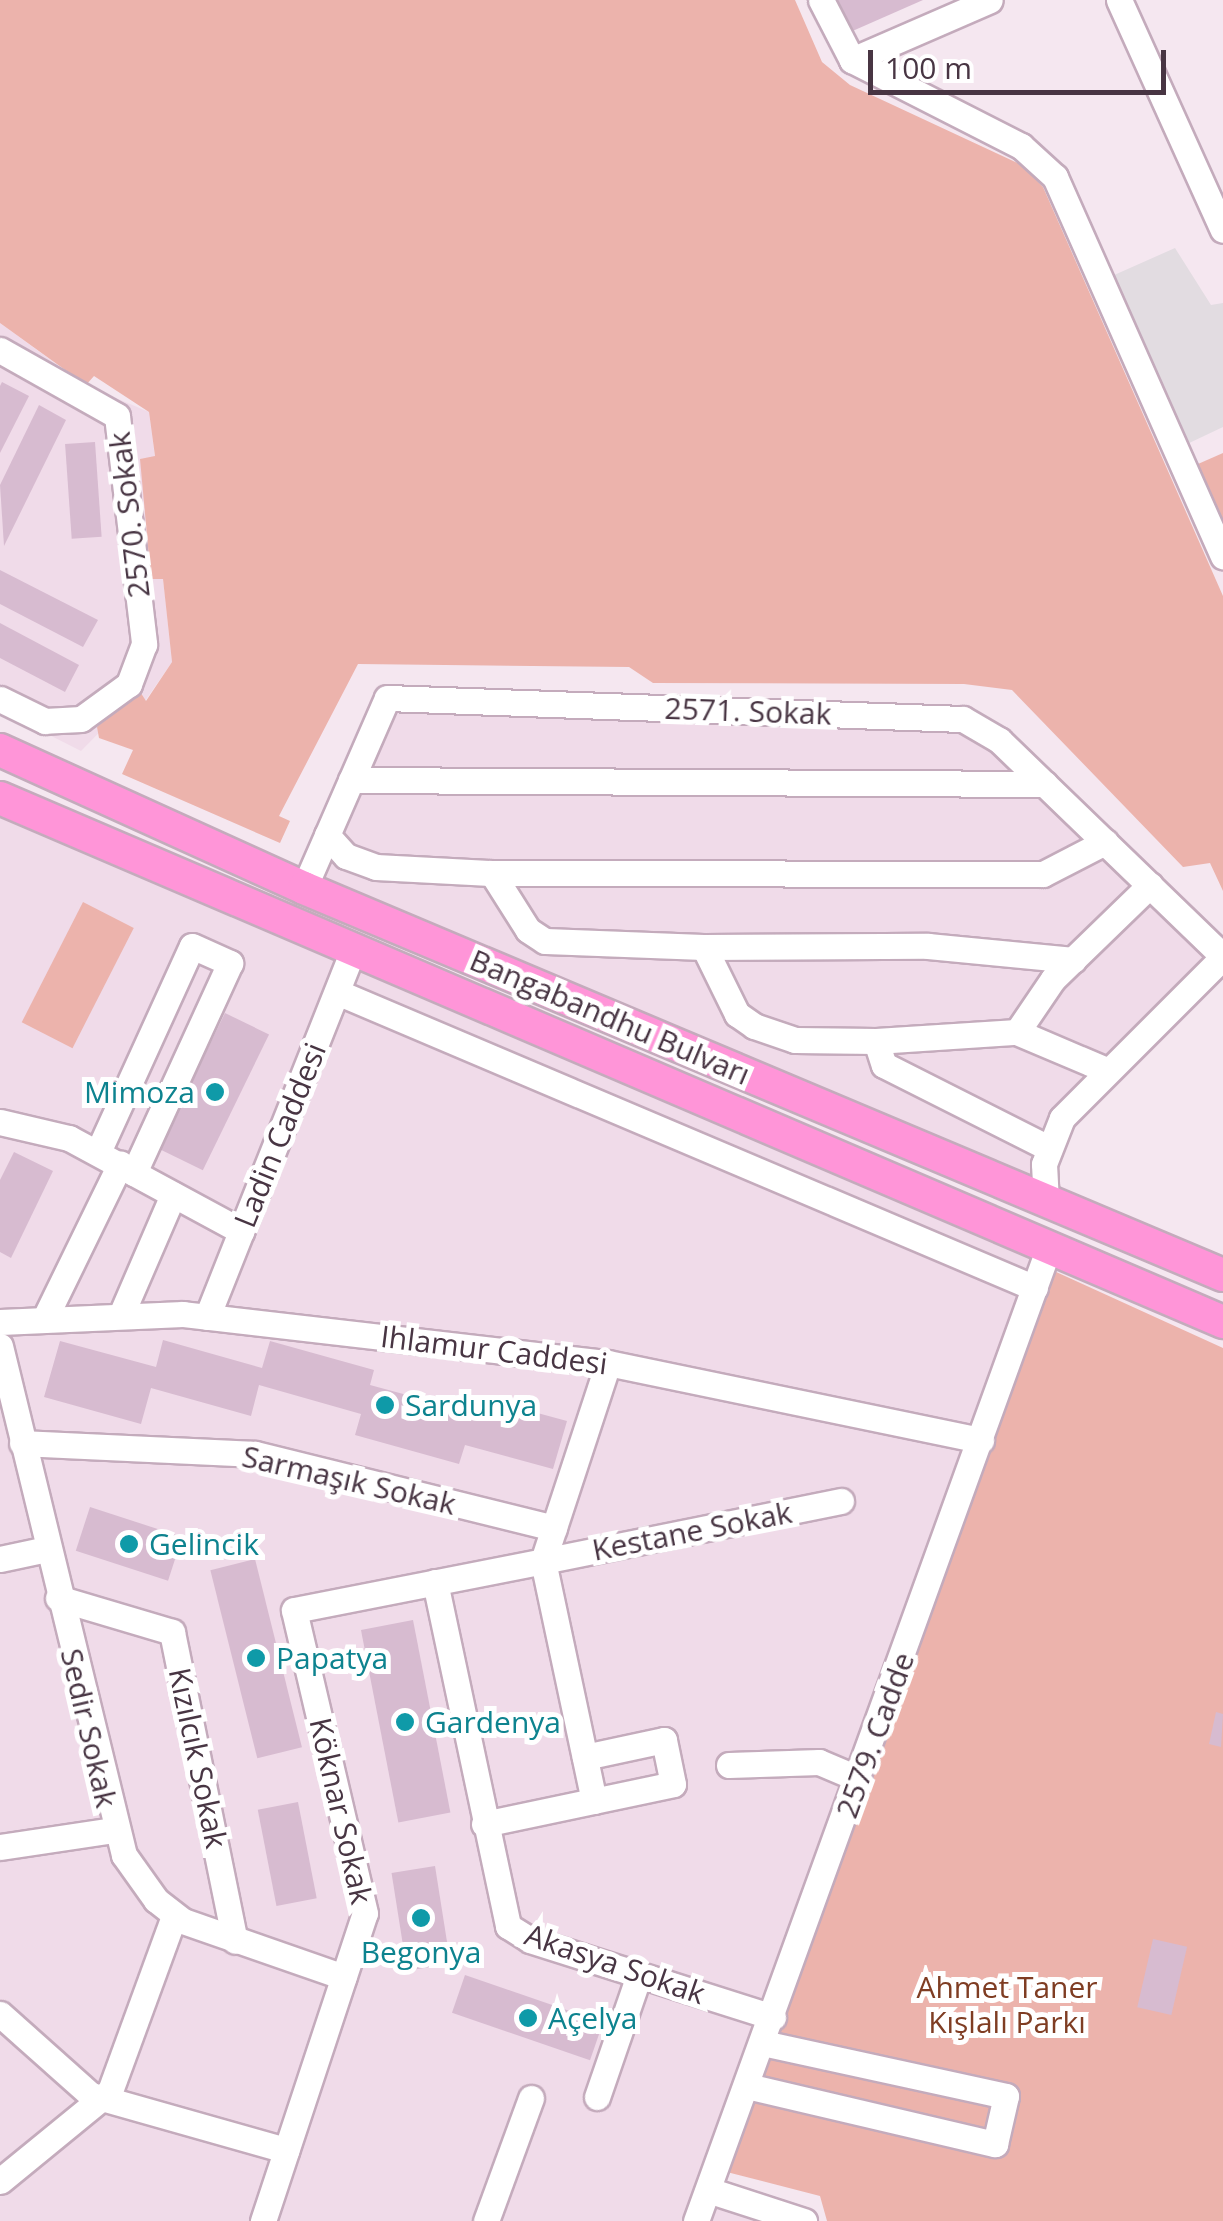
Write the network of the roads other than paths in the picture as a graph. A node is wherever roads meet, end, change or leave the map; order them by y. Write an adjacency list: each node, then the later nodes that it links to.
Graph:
1 (821, 0): 4 (street)
2 (990, 0): 4 (street)
3 (1119, 0): 5 (street)
4 (852, 60): 7 (street)
5 (1223, 230)
6 (0, 350): 8 (street, 2570. Sokak)
7 (1223, 557)
8 (0, 699)
9 (0, 750): 17 (main road, Bangabandhu Bulvarı)
10 (351, 780): 11 (street); 11 (street, 2571. Sokak); 13 (street, 2571. Sokak)
11 (1045, 784): 14 (street, 2571. Sokak)
12 (0, 798): 19 (main road, Bangabandhu Bulvarı)
13 (327, 834): 15 (street); 17 (street, 2571. Sokak)
14 (1104, 842): 15 (street); 16 (street, 2571. Sokak)
15 (492, 873): 18 (street)
16 (1150, 886): 20 (street, 2571. Sokak); 21 (street)
17 (304, 888): 30 (main road, Bangabandhu Bulvarı)
18 (704, 948): 21 (street); 24 (street)
19 (352, 952): 22 (street, Ladin Caddesi); 32 (main road, Bangabandhu Bulvarı)
20 (1223, 956): 25 (street)
21 (1073, 960): 23 (street)
22 (337, 992): 31 (street, Ladin Caddesi); 34 (street)
23 (1017, 1032): 24 (street); 25 (street)
24 (876, 1042): 27 (street)
25 (1104, 1069): 27 (street)
26 (0, 1122): 28 (street)
27 (1048, 1148): 30 (street)
28 (118, 1163): 28 (street); 29 (street); 37 (street)
29 (173, 1195): 31 (street); 35 (street)
30 (1046, 1202): 32 (main road); 33 (main road, Bangabandhu Bulvarı)
31 (241, 1231): 36 (street, Ladin Caddesi)
32 (1050, 1247): 34 (street, 2579. Cadde); 39 (main road, Bangabandhu Bulvarı)
33 (1223, 1275)
34 (1034, 1288): 42 (street, 2579. Cadde)
35 (120, 1315): 36 (street, Ihlamur Caddesi); 37 (street, Ihlamur Caddesi)
36 (207, 1317): 41 (street, Ihlamur Caddesi)
37 (44, 1320): 38 (street, Ihlamur Caddesi)
38 (0, 1322)
39 (1223, 1322)
40 (0, 1346): 43 (street, Sedir Sokak)
41 (608, 1363): 42 (street, Ihlamur Caddesi); 45 (street)
42 (981, 1440): 53 (street, 2579. Cadde)
43 (22, 1443): 45 (street, Sarmaşık Sokak); 46 (street, Sedir Sokak)
44 (840, 1501): 48 (street, Kestane Sokak)
45 (554, 1528): 48 (street)
46 (47, 1549): 47 (street); 50 (street, Sedir Sokak)
47 (0, 1559)
48 (543, 1561): 49 (street, Köknar Sokak); 51 (street)
49 (434, 1582): 55 (street, Akasya Sokak); 61 (street, Köknar Sokak)
50 (58, 1598): 56 (street, Sedir Sokak); 59 (street, Kızılcık Sokak)
51 (585, 1757): 54 (street); 54 (street)
52 (729, 1765): 53 (street)
53 (860, 1779): 63 (street, 2579. Cadde)
54 (594, 1801): 55 (street)
55 (484, 1824): 60 (street, Akasya Sokak)
56 (114, 1830): 57 (street); 58 (street, Sedir Sokak)
57 (0, 1848)
58 (174, 1916): 59 (street, Sedir Sokak); 68 (street)
59 (236, 1941): 61 (street, Sedir Sokak)
60 (639, 1976): 63 (street, Akasya Sokak); 66 (street)
61 (344, 1977): 69 (street, Köknar Sokak)
62 (0, 2014): 68 (street)
63 (773, 2017): 64 (street, 2579. Cadde)
64 (763, 2043): 65 (street, 2579. Cadde); 65 (street)
65 (747, 2086): 71 (street, 2579. Cadde)
66 (597, 2097)
67 (531, 2098): 73 (street)
68 (103, 2100): 69 (street); 70 (street)
69 (286, 2150): 72 (street, Köknar Sokak)
70 (0, 2181)
71 (708, 2190): 74 (street, 2579. Cadde); 75 (street)
72 (263, 2221)
73 (486, 2221)
74 (696, 2221)
75 (804, 2221)

